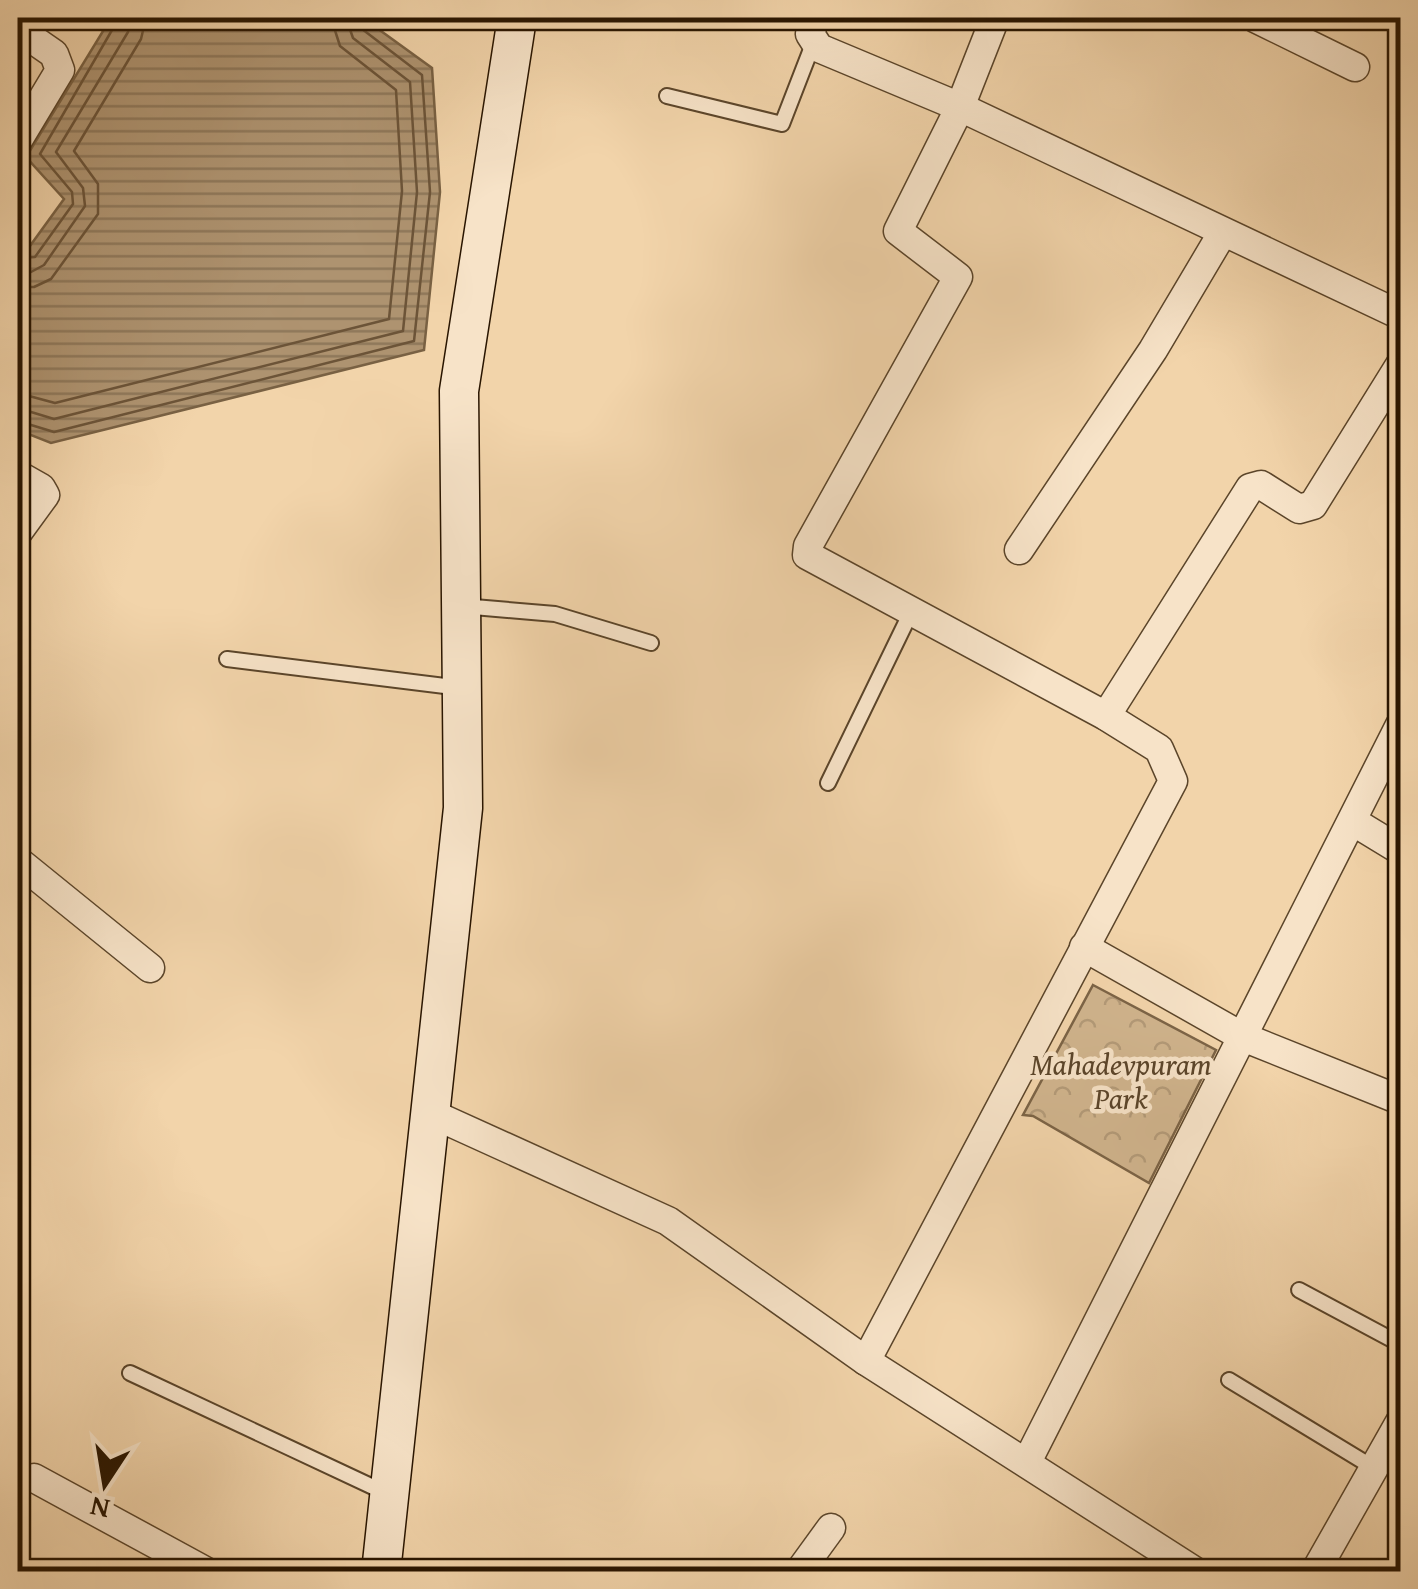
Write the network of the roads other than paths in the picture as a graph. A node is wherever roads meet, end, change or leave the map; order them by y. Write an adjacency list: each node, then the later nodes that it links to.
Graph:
1 (517, 18): 16 (street)
2 (995, 18): 8 (street)
3 (1255, 18): 6 (street)
4 (18, 30): 9 (street)
5 (814, 30): 7 (lane); 8 (street)
6 (1355, 67)
7 (668, 96)
8 (960, 107): 10 (street); 17 (street)
9 (18, 140)
10 (1223, 232): 11 (street); 15 (street)
11 (1400, 315)
12 (1400, 364): 21 (street)
13 (18, 475): 14 (street)
14 (18, 532)
15 (1019, 550)
16 (461, 606): 18 (lane); 20 (street)
17 (912, 610): 21 (street); 23 (lane)
18 (652, 643)
19 (227, 659): 20 (lane)
20 (462, 688): 31 (street)
21 (1106, 716): 27 (street)
22 (1400, 725): 24 (street)
23 (828, 782)
24 (1354, 822): 25 (street); 29 (street)
25 (1400, 850)
26 (18, 860): 28 (street)
27 (1084, 947): 29 (street); 34 (street)
28 (150, 968)
29 (1243, 1037): 30 (street); 38 (street)
30 (1400, 1100)
31 (430, 1113): 34 (street); 41 (street)
32 (1299, 1290): 33 (lane)
33 (1400, 1344)
34 (866, 1361): 38 (street)
35 (130, 1373): 41 (lane)
36 (1229, 1380): 39 (lane)
37 (1400, 1422): 39 (street)
38 (1027, 1462): 46 (street)
39 (1374, 1468): 47 (street)
40 (34, 1478): 43 (street)
41 (389, 1494): 44 (street)
42 (832, 1528): 45 (street)
43 (207, 1572)
44 (381, 1572)
45 (799, 1572)
46 (1196, 1572)
47 (1315, 1572)

